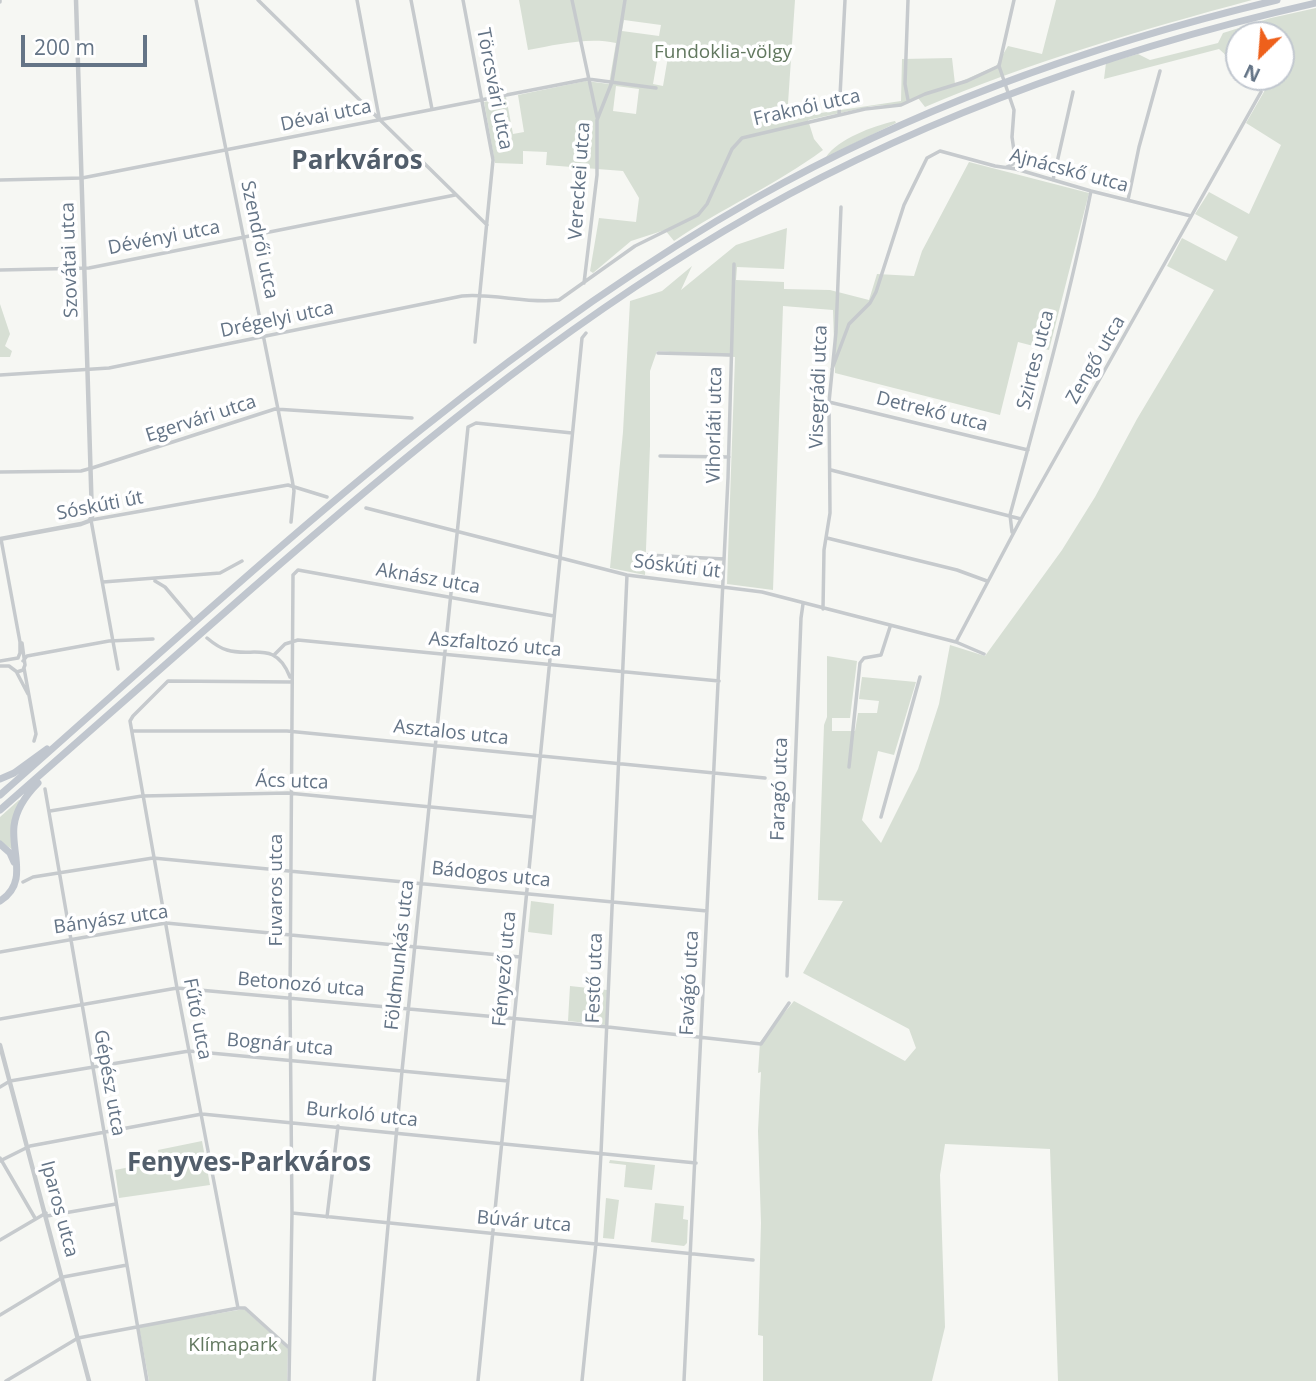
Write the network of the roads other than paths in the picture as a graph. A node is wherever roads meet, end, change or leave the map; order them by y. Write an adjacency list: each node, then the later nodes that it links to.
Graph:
1 (76, 0): 31 (street, Szovátai utca)
2 (196, 0): 27 (street, Szendrői utca)
3 (258, 0): 25 (street)
4 (357, 0): 25 (street)
5 (411, 0): 23 (street)
6 (463, 0): 21 (street, Törcsvári utca)
7 (572, 0): 16 (street)
8 (625, 0): 17 (street, Vereckei utca)
9 (845, 0): 24 (street)
10 (908, 0): 22 (street)
11 (1014, 0): 14 (street)
12 (1277, 0): 115 (highway)
13 (1316, 3): 117 (highway)
14 (999, 66): 22 (street, Fraknói utca); 28 (street)
15 (1160, 71): 36 (street)
16 (588, 79): 17 (street, Dévai utca); 21 (street, Dévai utca); 26 (street)
17 (612, 82): 18 (street, Dévai utca); 26 (street, Vereckei utca)
18 (656, 88)
19 (1073, 92): 33 (street)
20 (1261, 92): 38 (street, Zengő utca)
21 (482, 100): 23 (street, Dévai utca); 39 (street, Törcsvári utca)
22 (908, 100): 24 (street, Fraknói utca)
23 (432, 109): 25 (street, Dévai utca)
24 (839, 115): 44 (street, Fraknói utca)
25 (379, 119): 27 (street, Dévai utca); 35 (street)
26 (597, 120): 44 (street, Vereckei utca)
27 (226, 151): 31 (street, Dévai utca); 40 (street, Szendrői utca)
28 (1015, 158): 29 (street); 30 (street)
29 (1005, 167): 30 (street, Ajnácskő utca); 52 (street, Ajnácskő utca)
30 (1022, 171): 33 (street, Ajnácskő utca)
31 (82, 178): 32 (street, Dévai utca); 42 (street, Szovátai utca)
32 (0, 180)
33 (1052, 180): 34 (street, Ajnácskő utca)
34 (1091, 191): 36 (street, Ajnácskő utca); 59 (street, Szirtes utca)
35 (455, 195): 39 (street); 40 (street, Dévényi utca)
36 (1128, 200): 38 (street, Ajnácskő utca)
37 (841, 207): 52 (street, Visegrádi utca)
38 (1191, 216): 69 (street, Zengő utca)
39 (487, 225): 45 (street, Törcsvári utca)
40 (244, 238): 42 (street, Dévényi utca); 48 (street, Szendrői utca)
41 (734, 264): 51 (street, Vihorláti utca)
42 (85, 268): 43 (street, Dévényi utca); 53 (street, Szovátai utca)
43 (0, 270)
44 (584, 283): 46 (street, Fraknói utca)
45 (481, 295): 46 (street, Drégelyi utca); 48 (street, Drégelyi utca); 49 (street, Törcsvári utca)
46 (559, 300)
47 (586, 333): 58 (street)
48 (265, 337): 53 (street, Drégelyi utca); 56 (street, Szendrői utca)
49 (475, 342)
50 (658, 353): 51 (street)
51 (731, 355): 61 (street, Vihorláti utca)
52 (832, 369): 55 (street, Visegrádi utca)
53 (88, 371): 54 (street, Drégelyi utca); 62 (street, Szovátai utca)
54 (0, 374)
55 (829, 402): 59 (street, Detrekő utca); 63 (street, Visegrádi utca)
56 (279, 409): 57 (street, Egervári utca); 62 (street, Egervári utca); 65 (street, Szendrői utca)
57 (412, 418)
58 (572, 433): 72 (street, Földmunkás utca); 78 (street)
59 (1028, 450): 68 (street, Szirtes utca)
60 (660, 456): 61 (street)
61 (729, 457): 77 (street, Vihorláti utca)
62 (92, 468): 64 (street, Egervári utca); 70 (street, Szovátai utca)
63 (831, 470): 68 (street); 75 (street, Visegrádi utca)
64 (0, 472)
65 (293, 486): 66 (street, Sóskúti út); 70 (street, Sóskúti út); 71 (street)
66 (327, 497)
67 (366, 508): 72 (street, Sóskúti út)
68 (1010, 515): 69 (street); 73 (street, Szirtes utca)
69 (1021, 519): 73 (street, Zengő utca)
70 (91, 520): 74 (street, Sóskúti út); 84 (street)
71 (291, 522)
72 (457, 532): 78 (street, Sóskúti út); 86 (street, Földmunkás utca)
73 (1013, 534): 83 (street, Zengő utca)
74 (0, 538): 100 (street)
75 (827, 538): 83 (street); 88 (street, Visegrádi utca)
76 (647, 555): 77 (street)
77 (724, 559): 85 (street, Vihorláti utca)
78 (559, 560): 81 (street, Sóskúti út); 89 (street, Fényező utca)
79 (242, 561): 82 (street)
80 (298, 570): 86 (street, Aknász utca); 95 (street, Fuvaros utca)
81 (627, 575): 85 (street, Sóskúti út); 107 (street, Festő utca)
82 (152, 580): 84 (street); 90 (street)
83 (987, 581): 96 (street, Zengő utca)
84 (103, 582): 94 (street)
85 (723, 587): 87 (street, Sóskúti út); 109 (street, Favágó utca)
86 (450, 597): 89 (street, Aknász utca); 99 (street, Földmunkás utca)
87 (803, 603): 88 (street, Sóskúti út); 149 (street, Faragó utca)
88 (823, 609): 91 (street, Sóskúti út)
89 (554, 616): 102 (street, Fényező utca)
90 (192, 619)
91 (890, 626): 96 (street, Sóskúti út); 120 (street)
92 (208, 638): 98 (street)
93 (153, 639): 94 (street)
94 (114, 641): 100 (street); 105 (street)
95 (291, 641): 98 (street); 99 (street, Aszfaltozó utca); 110 (street, Fuvaros utca)
96 (956, 642): 97 (street, Sóskúti út)
97 (984, 654)
98 (274, 655): 110 (street)
99 (445, 655): 102 (street, Aszfaltozó utca); 116 (street, Földmunkás utca)
100 (19, 660): 101 (street); 103 (street); 104 (street)
101 (0, 664): 103 (street)
102 (549, 665): 107 (street, Aszfaltozó utca); 118 (street, Fényező utca)
103 (11, 667): 106 (street)
104 (24, 668): 106 (street); 111 (street)
105 (118, 669)
106 (17, 672): 111 (street)
107 (624, 672): 109 (street, Aszfaltozó utca); 119 (street, Festő utca)
108 (920, 677): 132 (street)
109 (719, 681): 121 (street, Favágó utca)
110 (292, 682): 112 (street); 113 (street, Fuvaros utca)
111 (29, 696): 114 (street)
112 (132, 731): 113 (street, Asztalos utca); 127 (street, Fűtő utca)
113 (291, 731): 116 (street, Asztalos utca); 125 (street, Fuvaros utca)
114 (34, 741)
115 (57, 744): 123 (highway); 126 (highway)
116 (435, 745): 118 (street, Asztalos utca); 128 (street, Földmunkás utca)
117 (68, 751): 129 (highway); 140 (highway)
118 (540, 756): 119 (street, Asztalos utca); 131 (street, Fényező utca)
119 (619, 763): 121 (street, Asztalos utca); 141 (street, Festő utca)
120 (849, 767)
121 (714, 773): 122 (street, Asztalos utca); 142 (street, Favágó utca)
122 (765, 778)
123 (0, 779)
124 (46, 789): 130 (street, Gépész utca)
125 (291, 793): 127 (street, Ács utca); 128 (street, Ács utca); 135 (street, Fuvaros utca)
126 (0, 795)
127 (142, 796): 130 (street, Ács utca); 134 (street, Fűtő utca)
128 (430, 807): 131 (street, Ács utca); 138 (street, Földmunkás utca)
129 (0, 810)
130 (50, 811): 136 (street, Gépész utca)
131 (533, 817): 139 (street, Fényező utca)
132 (881, 817)
133 (0, 844): 140 (highway)
134 (153, 858): 135 (street, Bádogos utca); 136 (street, Bádogos utca); 143 (street, Fűtő utca)
135 (291, 870): 138 (street, Bádogos utca); 144 (street, Fuvaros utca)
136 (58, 873): 137 (street, Bádogos utca); 145 (street, Gépész utca)
137 (23, 882)
138 (422, 882): 139 (street, Bádogos utca); 146 (street, Földmunkás utca)
139 (527, 893): 141 (street, Bádogos utca); 148 (street, Fényező utca)
140 (0, 899)
141 (613, 902): 142 (street, Bádogos utca); 157 (street, Festő utca)
142 (707, 911): 158 (street, Favágó utca)
143 (166, 923): 144 (street, Bányász utca); 145 (street, Bányász utca); 150 (street, Fűtő utca)
144 (291, 934): 146 (street, Bányász utca); 151 (street, Fuvaros utca)
145 (70, 940): 147 (street, Bányász utca); 153 (street, Gépész utca)
146 (416, 948): 148 (street, Bányász utca); 154 (street, Földmunkás utca)
147 (0, 952)
148 (520, 957): 155 (street, Fényező utca)
149 (787, 976)
150 (177, 988): 151 (street, Betonozó utca); 153 (street, Betonozó utca); 160 (street, Fűtő utca)
151 (290, 998): 154 (street, Betonozó utca); 161 (street, Fuvaros utca)
152 (789, 1003): 158 (street, Betonozó utca)
153 (81, 1005): 156 (street, Betonozó utca); 162 (street, Gépész utca)
154 (408, 1009): 155 (street, Betonozó utca); 163 (street, Földmunkás utca)
155 (515, 1018): 157 (street, Betonozó utca); 165 (street, Fényező utca)
156 (0, 1019)
157 (608, 1027): 158 (street, Betonozó utca); 174 (street, Festő utca)
158 (702, 1037): 176 (street, Favágó utca)
159 (0, 1045): 164 (street, Iparos utca)
160 (189, 1051): 161 (street, Bognár utca); 162 (street, Bognár utca); 167 (street, Fűtő utca)
161 (290, 1060): 163 (street, Bognár utca); 168 (street, Fuvaros utca)
162 (92, 1069): 164 (street, Bognár utca); 170 (street, Gépész utca)
163 (402, 1071): 165 (street, Bognár utca); 171 (street, Földmunkás utca)
164 (10, 1082): 166 (street, Bognár utca); 173 (street, Iparos utca)
165 (508, 1082): 172 (street, Fényező utca)
166 (0, 1087)
167 (202, 1114): 168 (street, Burkoló utca); 170 (street, Burkoló utca); 190 (street, Fűtő utca)
168 (291, 1121): 169 (street, Burkoló utca); 178 (street, Fuvaros utca)
169 (338, 1126): 171 (street, Burkoló utca); 180 (street)
170 (104, 1131): 173 (street, Burkoló utca); 177 (street, Gépész utca)
171 (397, 1132): 172 (street, Burkoló utca); 182 (street, Földmunkás utca)
172 (501, 1143): 174 (street, Burkoló utca); 183 (street, Fényező utca)
173 (27, 1146): 175 (street, Burkoló utca); 179 (street, Iparos utca)
174 (601, 1153): 176 (street, Burkoló utca); 185 (street, Festő utca)
175 (0, 1160): 181 (street)
176 (696, 1163): 186 (street, Favágó utca)
177 (116, 1203): 179 (street); 188 (street, Gépész utca)
178 (292, 1213): 180 (street, Búvár utca); 194 (street, Fuvaros utca)
179 (46, 1214): 181 (street); 189 (street, Iparos utca)
180 (327, 1217): 182 (street, Búvár utca)
181 (36, 1218): 184 (street)
182 (388, 1222): 183 (street, Búvár utca); 199 (street, Földmunkás utca)
183 (493, 1233): 185 (street, Búvár utca); 200 (street, Fényező utca)
184 (0, 1240)
185 (596, 1243): 186 (street, Búvár utca); 201 (street, Festő utca)
186 (690, 1253): 187 (street, Búvár utca); 202 (street, Favágó utca)
187 (753, 1260)
188 (127, 1265): 189 (street); 192 (street, Gépész utca)
189 (63, 1277): 191 (street); 193 (street, Iparos utca)
190 (238, 1308): 192 (street); 194 (street)
191 (0, 1315)
192 (137, 1325): 193 (street); 197 (street, Gépész utca)
193 (78, 1338): 195 (street); 196 (street, Iparos utca)
194 (289, 1348): 198 (street, Fuvaros utca)
195 (6, 1381)
196 (89, 1381)
197 (147, 1381)
198 (289, 1381)
199 (374, 1381)
200 (478, 1381)
201 (582, 1381)
202 (684, 1381)

